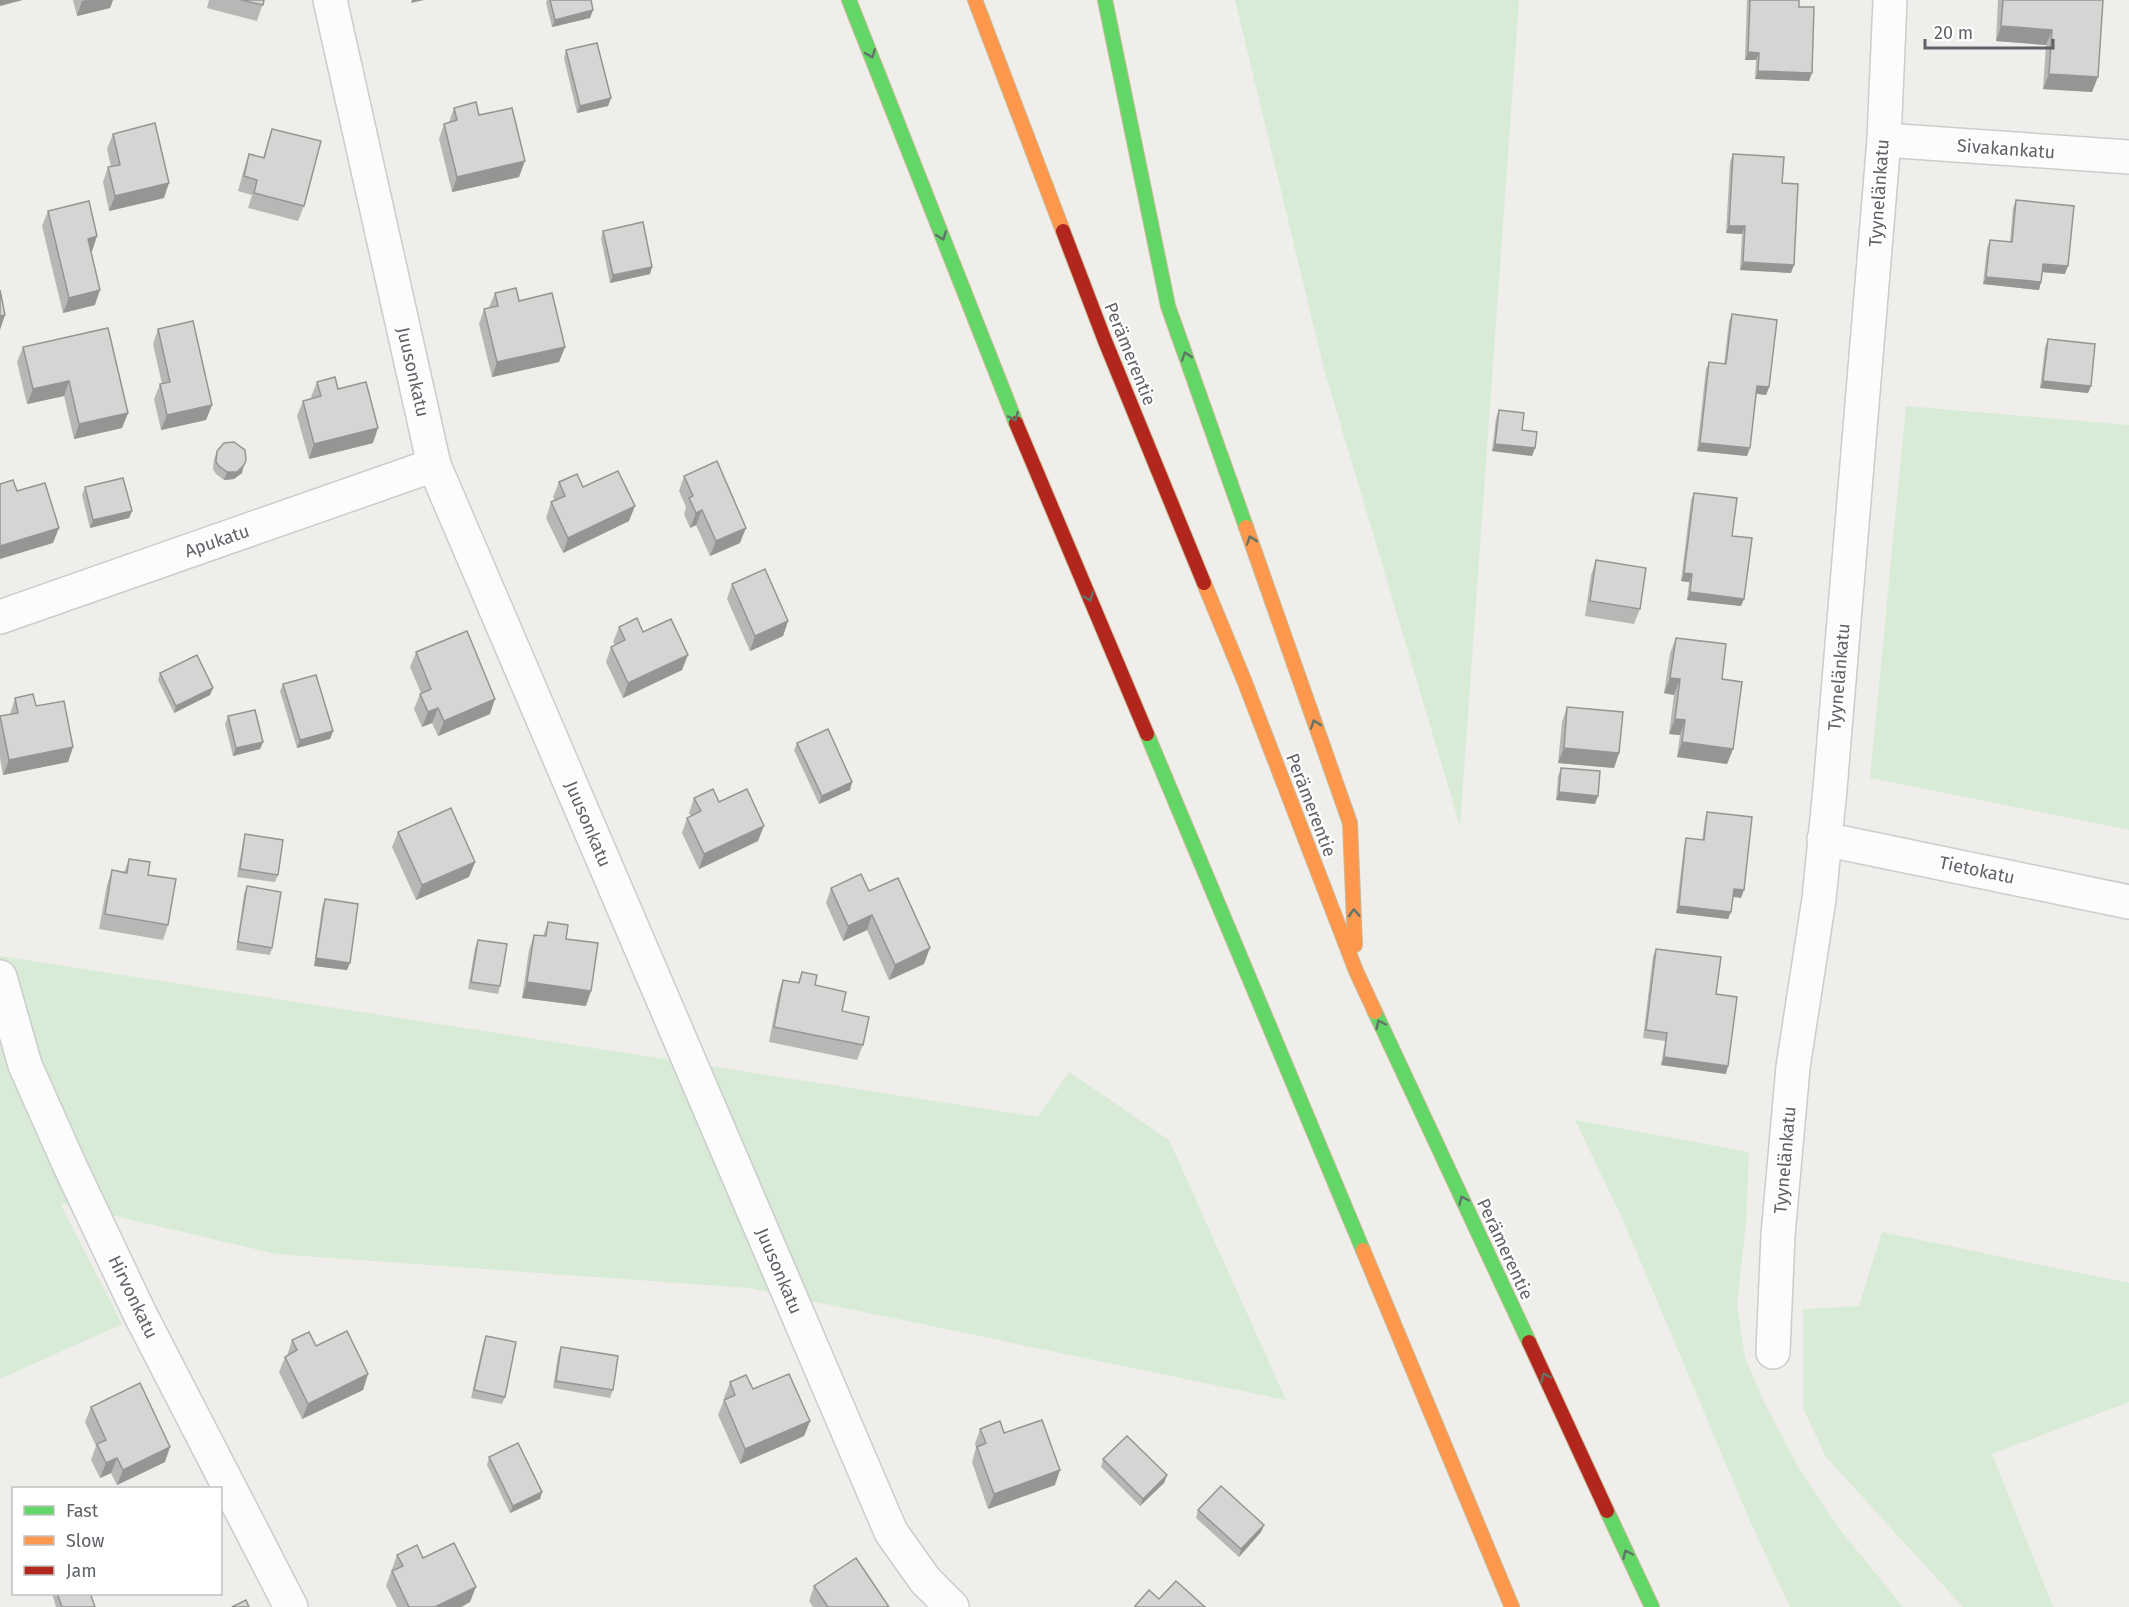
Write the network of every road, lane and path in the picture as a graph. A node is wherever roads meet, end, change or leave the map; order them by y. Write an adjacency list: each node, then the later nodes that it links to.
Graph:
1 (330, 0): 8 (street, Juusonkatu)
2 (849, 0): 17 (highway, one-way to 17)
3 (975, 0): 12 (highway, Perämerentie)
4 (1105, 0): 12 (highway, one-way to 4)
5 (1890, 0): 6 (street, Tyynelänkatu)
6 (1884, 140): 7 (street, Sivakankatu); 10 (street, Tyynelänkatu)
7 (2129, 157)
8 (434, 465): 9 (street, Apukatu); 16 (street, Juusonkatu)
9 (0, 617)
10 (1824, 839): 11 (street, Tietokatu); 14 (street, Tyynelänkatu)
11 (2129, 902)
12 (1356, 971): 18 (highway, Perämerentie, one-way to 12)
13 (0, 977): 15 (street, Hirvonkatu)
14 (1773, 1352)
15 (291, 1607)
16 (952, 1607)
17 (1512, 1607)
18 (1652, 1607)

